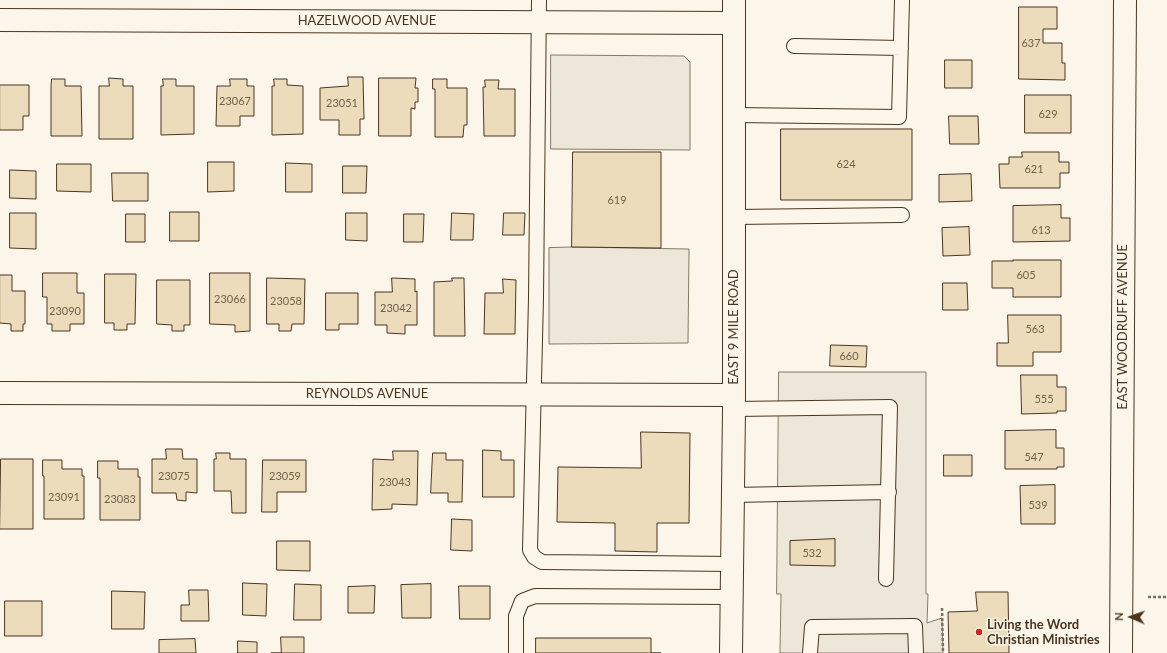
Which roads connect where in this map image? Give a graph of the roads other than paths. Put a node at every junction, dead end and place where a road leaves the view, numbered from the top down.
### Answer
1 (539, 0) edge
2 (734, 0) edge
3 (902, 0) edge
4 (1125, 0) edge
5 (0, 20) edge
6 (539, 22) junction
7 (734, 23) junction
8 (794, 46) dead end
9 (901, 48) junction
10 (734, 115) junction
11 (902, 215) dead end
12 (734, 217) junction
13 (0, 393) edge
14 (534, 394) junction
15 (734, 402) junction
16 (889, 492) junction
17 (732, 495) junction
18 (732, 564) junction
19 (886, 579) dead end
20 (732, 597) junction
21 (516, 653) edge
22 (731, 653) edge
23 (810, 653) edge
24 (916, 653) edge
25 (1121, 653) edge

1 - 6 lane
2 - 7 street, EAST 9 MILE ROAD
3 - 9 lane
4 - 25 street, EAST WOODRUFF AVENUE
5 - 6 street, HAZELWOOD AVENUE
6 - 7 street, HAZELWOOD AVENUE
6 - 14 lane
7 - 10 street, EAST 9 MILE ROAD
8 - 9 lane
9 - 10 lane
10 - 12 street, EAST 9 MILE ROAD
11 - 12 lane
12 - 15 street, EAST 9 MILE ROAD
13 - 14 street, REYNOLDS AVENUE
14 - 15 street, REYNOLDS AVENUE
14 - 18 lane
15 - 16 lane
15 - 17 street, EAST 9 MILE ROAD
16 - 17 lane
16 - 19 lane
17 - 18 street, EAST 9 MILE ROAD
18 - 20 street, EAST 9 MILE ROAD
20 - 21 lane
20 - 22 street, EAST 9 MILE ROAD
23 - 24 lane

